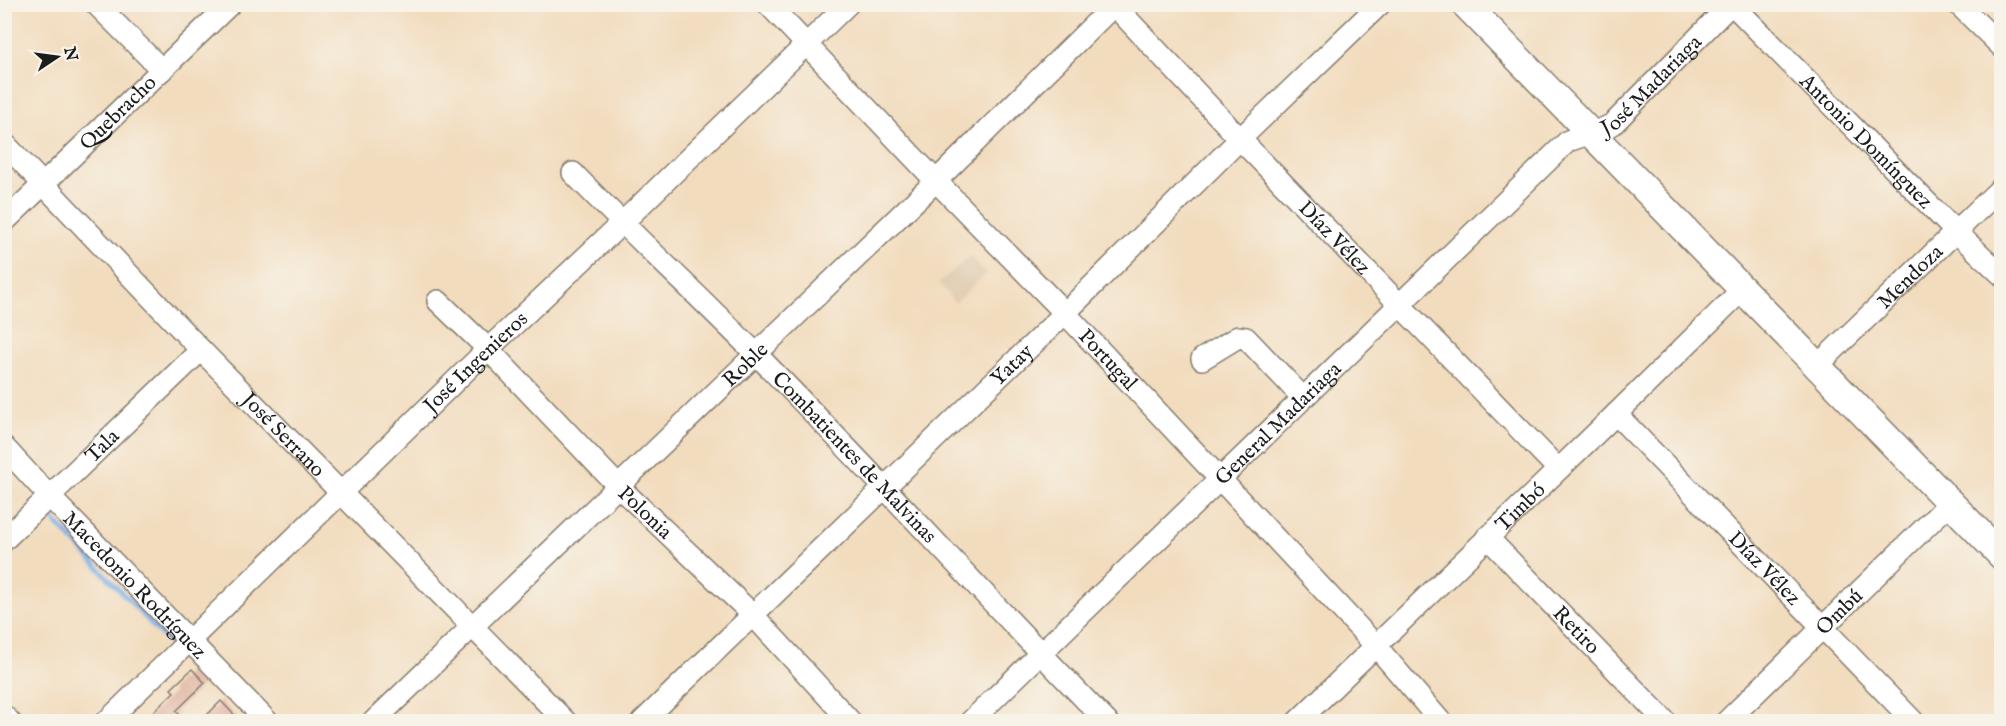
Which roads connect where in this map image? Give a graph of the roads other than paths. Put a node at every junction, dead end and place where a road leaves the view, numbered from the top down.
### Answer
1 (96, 4) edge
2 (230, 4) edge
3 (768, 4) edge
4 (848, 4) edge
5 (1380, 4) edge
6 (1466, 4) edge
7 (1732, 4) edge
8 (1958, 4) edge
9 (1114, 5) edge
10 (807, 44) junction
11 (2001, 47) edge
12 (162, 70) junction
13 (1591, 134) junction
14 (1240, 139) junction
15 (4, 143) edge
16 (573, 173) dead end
17 (936, 182) junction
18 (43, 184) junction
19 (2001, 187) edge
20 (4, 222) edge
21 (622, 223) junction
22 (1956, 232) junction
23 (2001, 275) edge
24 (1743, 289) junction
25 (438, 301) dead end
26 (1401, 304) junction
27 (1065, 314) junction
28 (488, 349) junction
29 (201, 350) junction
30 (756, 354) junction
31 (1202, 359) dead end
32 (1817, 366) junction
33 (1303, 398) junction
34 (1616, 414) junction
35 (4, 447) edge
36 (1558, 469) junction
37 (1219, 479) junction
38 (618, 486) junction
39 (885, 488) junction
40 (340, 493) junction
41 (50, 497) junction
42 (1950, 503) junction
43 (1487, 537) junction
44 (4, 540) edge
45 (2001, 556) edge
46 (752, 614) junction
47 (472, 625) junction
48 (1823, 628) junction
49 (191, 640) junction
50 (1375, 645) junction
51 (1041, 654) junction
52 (4, 716) edge
53 (10, 722) edge
54 (106, 722) edge
55 (268, 722) edge
56 (373, 722) edge
57 (566, 722) edge
58 (642, 722) edge
59 (851, 722) edge
60 (970, 722) edge
61 (1107, 722) edge
62 (1297, 722) edge
63 (1441, 722) edge
64 (1666, 722) edge
65 (1726, 722) edge
66 (1914, 722) edge

1 - 12 street
2 - 12 street, Quebracho
3 - 10 street, Portugal
4 - 10 street, José Ingenieros
5 - 14 street, Yatay
6 - 13 main road
7 - 13 street, José Madariaga
7 - 22 street, Antonio Domínguez
8 - 11 street
9 - 14 street, Díaz Vélez
9 - 17 street, Roble
10 - 17 street, Portugal
10 - 21 street, José Ingenieros
12 - 18 street, Quebracho
13 - 24 main road
13 - 26 street, General Madariaga
14 - 26 street, Díaz Vélez
14 - 27 street, Yatay
15 - 18 street, José Serrano
16 - 21 street, Combatientes de Malvinas
17 - 27 street, Portugal
17 - 30 street, Roble
18 - 20 street, Quebracho
18 - 29 street, José Serrano
19 - 22 street, Mendoza
21 - 28 street, José Ingenieros
21 - 30 street, Combatientes de Malvinas
22 - 23 street, Antonio Domínguez
22 - 32 street, Mendoza
24 - 32 main road
24 - 34 street, Timbó
25 - 28 street, Polonia
26 - 33 street, General Madariaga
26 - 36 street, Díaz Vélez
27 - 37 street, Portugal
27 - 39 street, Yatay
28 - 38 street, Polonia
28 - 40 street, José Ingenieros
29 - 40 street, José Serrano
29 - 41 street, Tala
30 - 38 street, Roble
30 - 39 street, Combatientes de Malvinas
31 - 33 street
32 - 42 main road
33 - 37 street, General Madariaga
34 - 36 street, Timbó
34 - 48 street, Díaz Vélez
35 - 41 street, Macedonio Rodríguez
36 - 43 street, Timbó
37 - 50 street, Portugal
37 - 51 street, General Madariaga
38 - 46 street, Polonia
38 - 47 street, Roble
39 - 46 street, Yatay
39 - 51 street, Combatientes de Malvinas
40 - 47 street, José Serrano
40 - 49 street, José Ingenieros
41 - 44 street, Tala
41 - 49 street, Macedonio Rodríguez
42 - 45 main road
42 - 48 street, Ombú
43 - 50 street, Timbó
43 - 64 street, Retiro
46 - 58 street, Yatay
46 - 59 street, Polonia
47 - 56 street, Roble
47 - 57 street, José Serrano
48 - 65 street, Ombú
48 - 66 street, Díaz Vélez
49 - 54 street, José Ingenieros
49 - 55 street, Macedonio Rodríguez
50 - 62 street, Timbó
50 - 63 street, Portugal
51 - 60 street, General Madariaga
51 - 61 street, Combatientes de Malvinas
52 - 53 street

